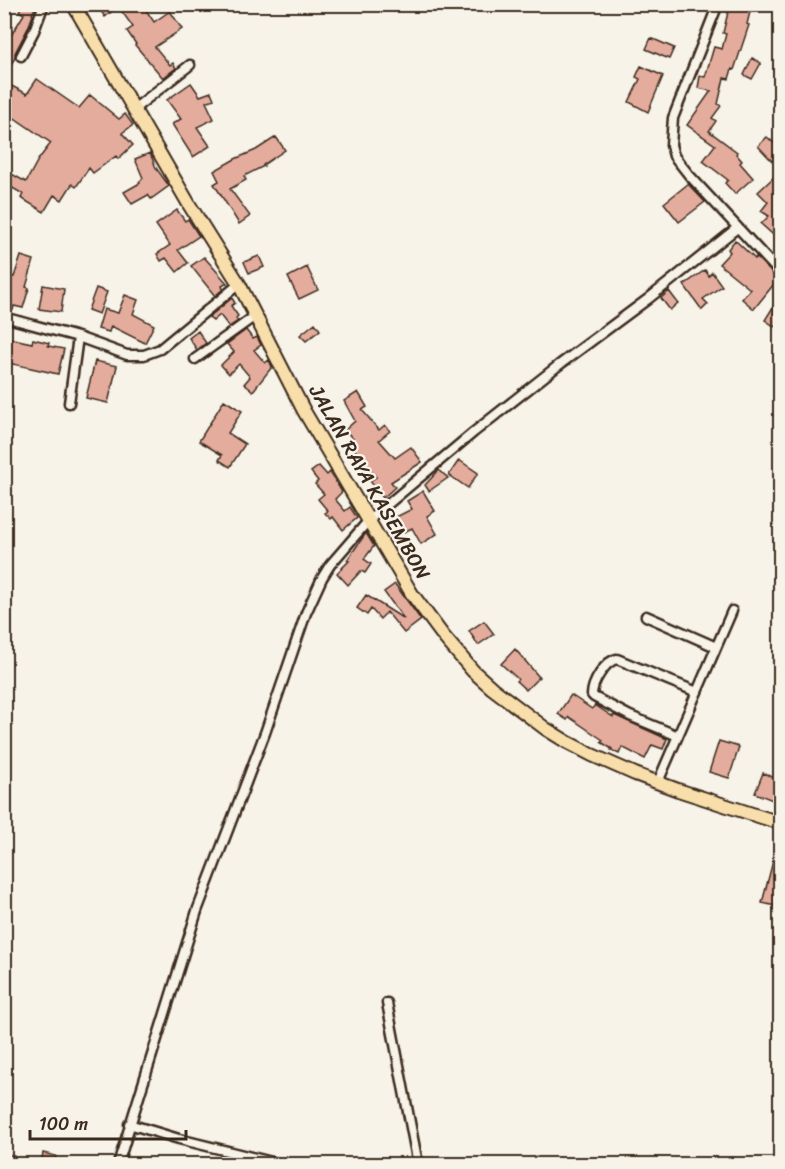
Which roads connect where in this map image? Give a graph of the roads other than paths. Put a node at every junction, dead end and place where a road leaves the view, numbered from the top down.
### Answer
1 (44, 4) edge
2 (73, 4) edge
3 (718, 4) edge
4 (21, 56) dead end
5 (190, 65) dead end
6 (134, 109) junction
7 (737, 228) junction
8 (780, 273) edge
9 (239, 284) junction
10 (255, 316) junction
11 (4, 317) edge
12 (78, 337) junction
13 (195, 359) dead end
14 (69, 403) dead end
15 (369, 520) junction
16 (732, 611) dead end
17 (646, 616) dead end
18 (716, 647) junction
19 (697, 692) junction
20 (678, 736) junction
21 (657, 782) junction
22 (780, 823) edge
23 (387, 1003) dead end
24 (129, 1124) junction
25 (118, 1164) edge
26 (280, 1164) edge
27 (418, 1164) edge

1 - 4 street
2 - 6 main road, JALAN RAYA KASEMBON
3 - 7 street
5 - 6 street
6 - 9 main road, JALAN RAYA KASEMBON
7 - 8 street
7 - 15 street
9 - 10 main road, JALAN RAYA KASEMBON
9 - 12 street
10 - 13 street
10 - 15 main road, JALAN RAYA KASEMBON
11 - 12 street
12 - 14 street
15 - 21 main road, JALAN RAYA KASEMBON
15 - 24 street
16 - 18 street
17 - 18 street
18 - 19 street
19 - 20 street
19 - 20 street
20 - 21 street
21 - 22 main road, JALAN RAYA KASEMBON
23 - 27 street
24 - 25 street
24 - 26 street

